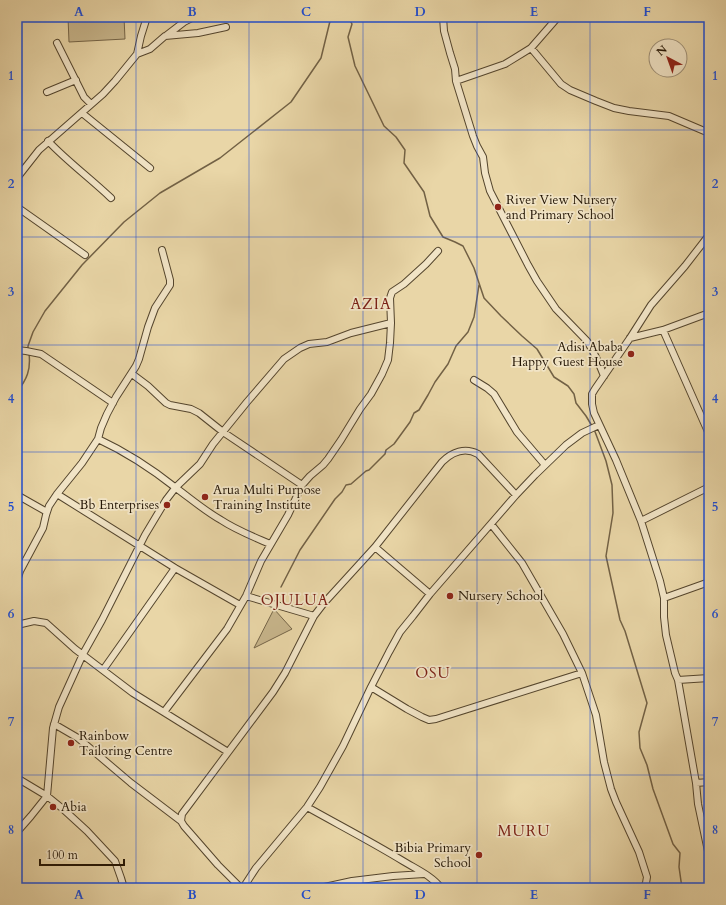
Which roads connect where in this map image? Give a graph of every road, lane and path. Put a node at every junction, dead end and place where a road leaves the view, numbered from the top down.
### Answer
1 (147, 17) edge
2 (194, 17) edge
3 (443, 17) edge
4 (558, 17) edge
5 (226, 27) dead end
6 (165, 36) junction
7 (57, 43) dead end
8 (531, 48) junction
9 (137, 54) junction
10 (76, 80) junction
11 (456, 80) junction
12 (47, 92) dead end
13 (92, 104) junction
14 (82, 113) junction
15 (709, 133) edge
16 (48, 142) junction
17 (150, 168) dead end
18 (17, 178) edge
19 (111, 198) dead end
20 (17, 207) edge
21 (709, 235) edge
22 (162, 250) dead end
23 (438, 251) dead end
24 (85, 255) dead end
25 (709, 312) edge
26 (391, 323) junction
27 (663, 330) junction
28 (630, 338) junction
29 (17, 350) edge
30 (132, 374) junction
31 (604, 376) junction
32 (474, 380) dead end
33 (113, 403) junction
34 (598, 425) junction
35 (223, 432) junction
36 (709, 434) edge
37 (98, 439) junction
38 (545, 465) junction
39 (302, 485) junction
40 (176, 487) junction
41 (709, 487) edge
42 (57, 494) junction
43 (17, 495) edge
44 (516, 495) junction
45 (47, 512) junction
46 (641, 521) junction
47 (491, 524) junction
48 (270, 544) junction
49 (139, 545) junction
50 (376, 547) junction
51 (175, 568) junction
52 (17, 581) edge
53 (709, 582) edge
54 (430, 594) junction
55 (246, 596) junction
56 (664, 598) junction
57 (240, 605) junction
58 (314, 616) junction
59 (17, 625) edge
60 (83, 654) junction
61 (103, 670) junction
62 (582, 673) junction
63 (709, 678) edge
64 (678, 680) junction
65 (371, 687) junction
66 (164, 712) junction
67 (54, 724) junction
68 (228, 752) junction
69 (17, 778) edge
70 (709, 782) edge
71 (696, 783) junction
72 (47, 796) junction
73 (307, 807) junction
74 (181, 820) junction
75 (17, 832) edge
76 (709, 856) edge
77 (424, 874) junction
78 (124, 888) edge
79 (242, 888) edge
80 (320, 888) edge
81 (441, 888) edge
82 (643, 888) edge

1 - 9 street
2 - 6 street
3 - 11 street
4 - 8 street
5 - 6 street
6 - 9 street
7 - 10 street
8 - 11 street
8 - 15 street
9 - 13 street
10 - 12 street
10 - 13 street
11 - 31 street
13 - 14 street
14 - 16 street
14 - 17 street
16 - 18 street
16 - 19 street
20 - 24 street
21 - 28 street
22 - 30 street
23 - 26 street
25 - 27 street
26 - 35 street
26 - 39 street
27 - 28 street
27 - 36 street
28 - 31 street
29 - 33 street
30 - 33 street
30 - 35 street
31 - 34 street
32 - 38 street
33 - 37 street
34 - 38 street
34 - 46 street
35 - 39 street
35 - 40 street
37 - 40 street
37 - 42 street
38 - 44 street
39 - 48 street
40 - 48 street
40 - 49 street
41 - 46 street
42 - 45 street
42 - 49 street
43 - 45 street
44 - 47 street
44 - 50 street
45 - 52 street
46 - 56 street
47 - 54 street
47 - 62 street
48 - 55 street
49 - 51 street
49 - 60 street
50 - 54 street
50 - 58 street
51 - 57 street
51 - 61 street
53 - 56 street
54 - 65 street
55 - 57 street
55 - 58 street
56 - 64 street
57 - 66 street
58 - 68 street
59 - 60 street
60 - 61 street
60 - 67 street
61 - 66 street
62 - 65 street
62 - 82 street
63 - 64 street
64 - 71 street
65 - 73 street
66 - 68 street
67 - 72 street
67 - 74 street
68 - 74 street
69 - 72 street
70 - 71 street
71 - 76 street
72 - 75 street
72 - 78 street
73 - 77 street
73 - 79 street
74 - 79 street
77 - 80 street
77 - 81 street

